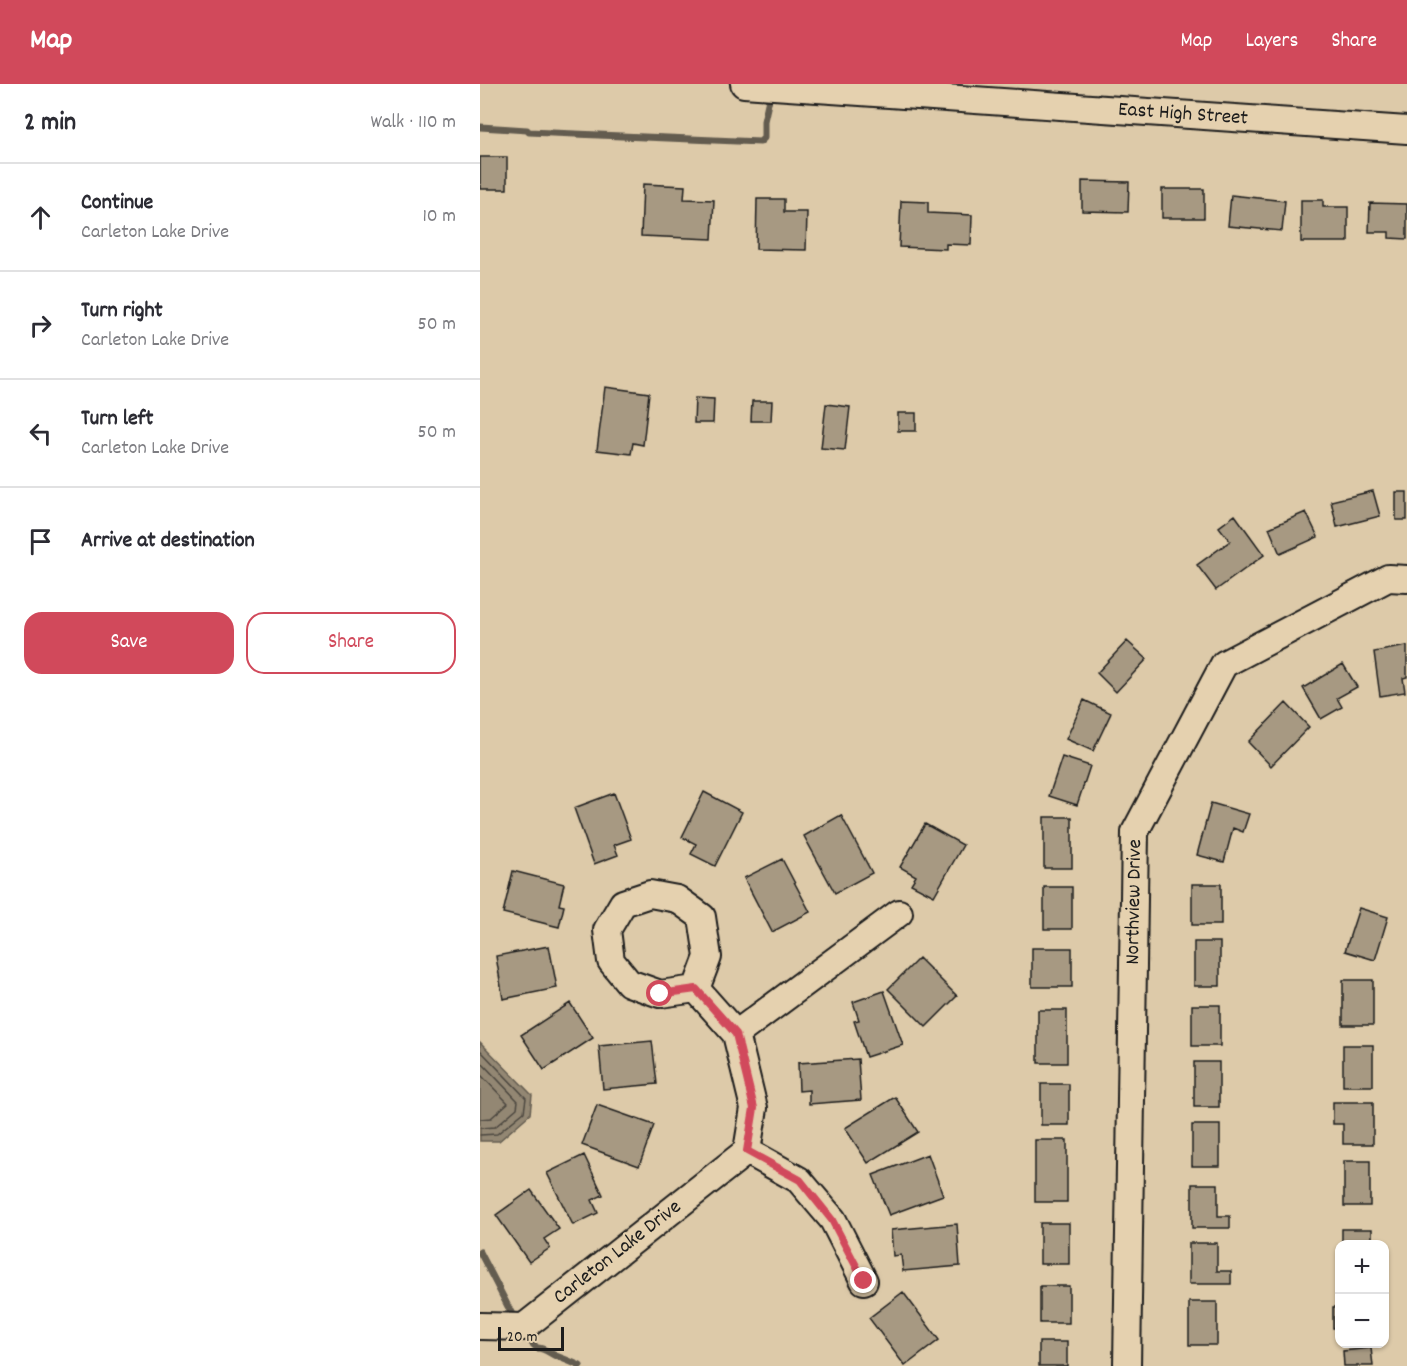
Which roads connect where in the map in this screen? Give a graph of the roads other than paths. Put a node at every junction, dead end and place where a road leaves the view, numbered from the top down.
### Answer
1 (744, 84) edge
2 (1407, 130) edge
3 (1407, 579) edge
4 (899, 913) dead end
5 (696, 989) junction
6 (736, 1034) junction
7 (747, 1151) junction
8 (864, 1281) dead end
9 (480, 1326) edge
10 (1127, 1366) edge

1 - 2 street, East High Street
3 - 10 street, Northview Drive
4 - 6 street
5 - 5 street
5 - 6 street
6 - 7 street
7 - 8 street
7 - 9 street, Carleton Lake Drive

